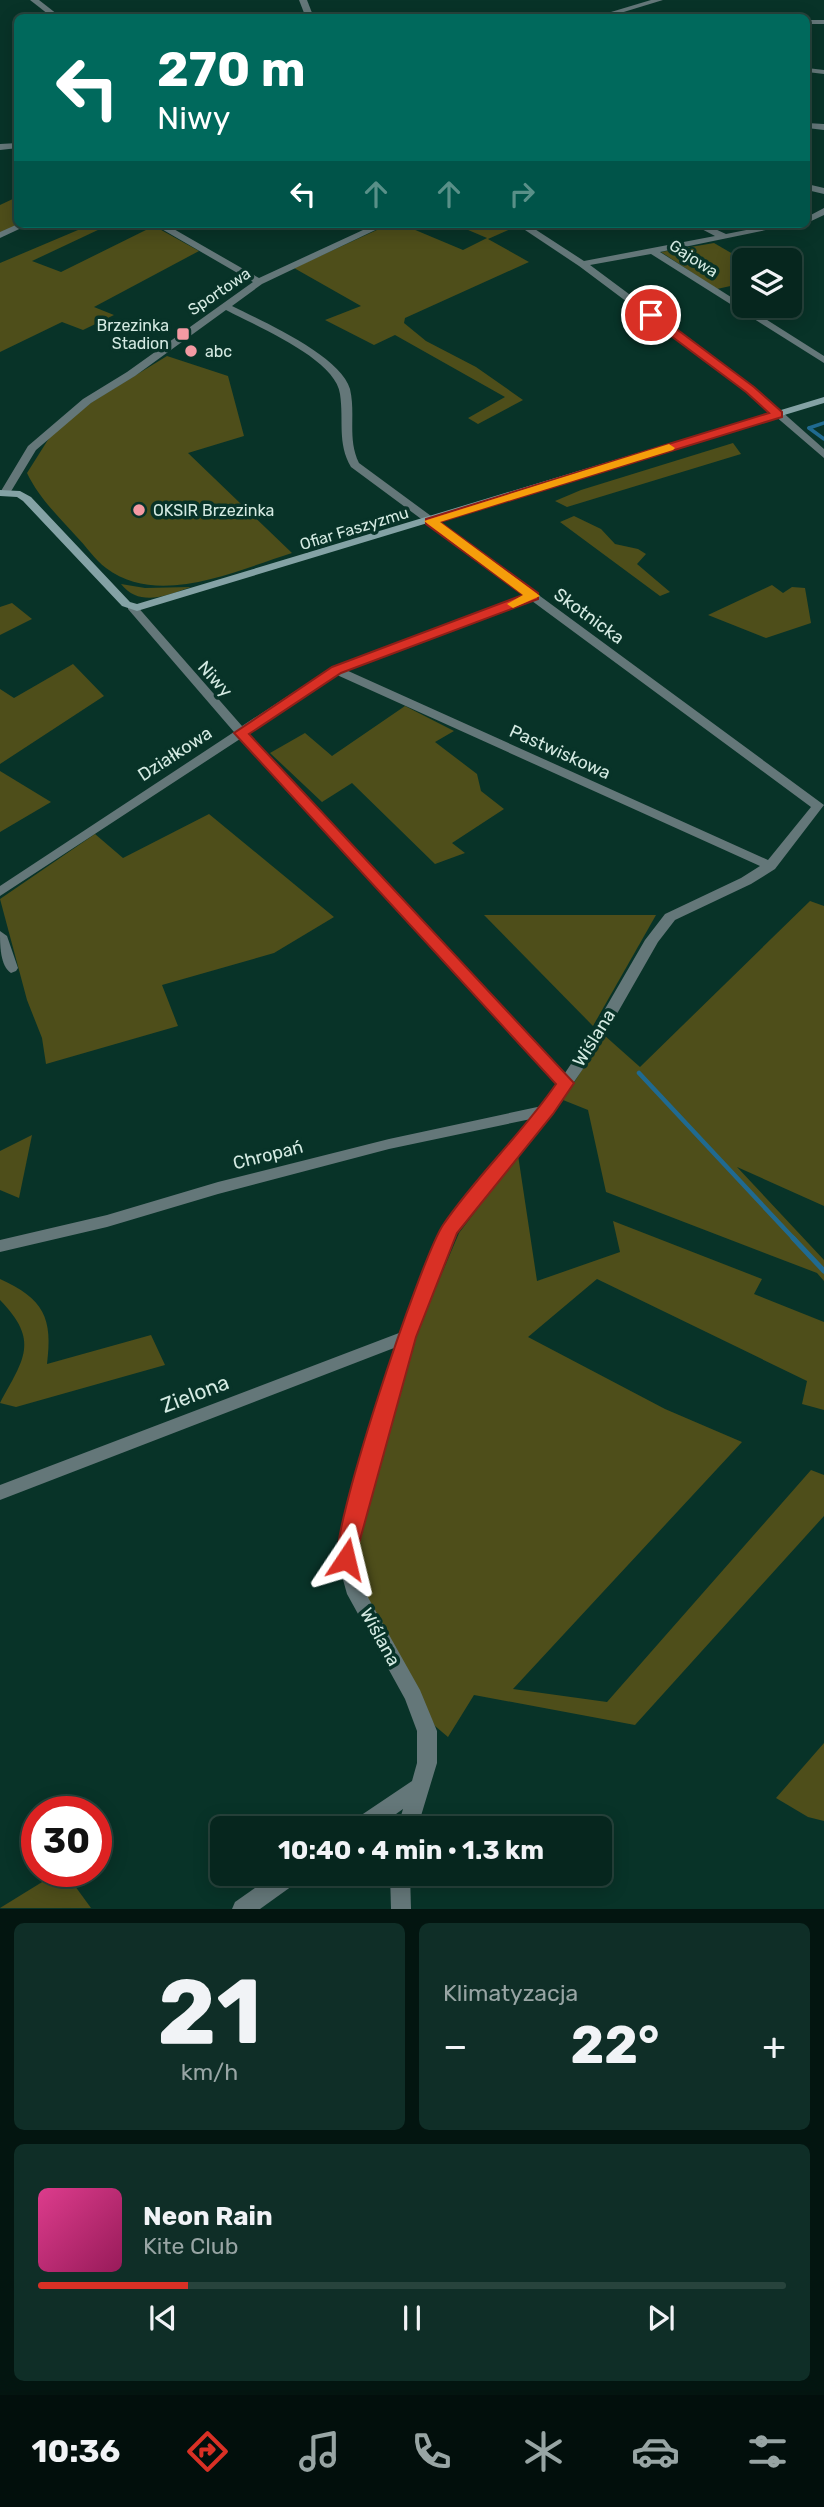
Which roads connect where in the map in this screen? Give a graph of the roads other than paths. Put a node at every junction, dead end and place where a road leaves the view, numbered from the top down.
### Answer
1 (34, 0) edge
2 (659, 0) edge
3 (53, 14) edge
4 (608, 14) edge
5 (165, 228) edge
6 (374, 228) edge
7 (527, 228) edge
8 (706, 228) edge
9 (770, 228) edge
10 (726, 237) junction
11 (653, 251) junction
12 (582, 264) junction
13 (259, 282) junction
14 (224, 304) junction
15 (824, 360) edge
16 (824, 400) edge
17 (778, 415) junction
18 (824, 455) edge
19 (3, 492) edge
20 (430, 521) junction
21 (533, 596) junction
22 (132, 607) junction
23 (336, 670) junction
24 (241, 733) junction
25 (822, 804) edge
26 (770, 866) junction
27 (0, 892) edge
28 (0, 936) edge
29 (11, 968) dead end
30 (565, 1083) junction
31 (547, 1110) junction
32 (0, 1246) edge
33 (406, 1337) junction
34 (0, 1493) edge
35 (419, 1787) junction
36 (377, 1816) edge
37 (411, 1816) edge
38 (275, 1886) edge
39 (400, 1886) edge
40 (242, 1909) edge
41 (401, 1909) edge

1 - 3 street
2 - 4 street
5 - 13 street
6 - 13 street, Sportowa
7 - 12 street
8 - 10 street
9 - 10 street
10 - 11 street
11 - 12 street
11 - 15 street, Gajowa
12 - 17 street
13 - 14 street, Sportowa
14 - 19 street, Sportowa
14 - 20 street, Skotnicka
16 - 17 street, Ofiar Faszyzmu
17 - 18 street
17 - 20 street, Ofiar Faszyzmu
19 - 22 street, Niwy
20 - 21 street, Skotnicka
20 - 22 street, Ofiar Faszyzmu
21 - 23 street, Działkowa
21 - 25 street, Skotnicka
22 - 24 street, Niwy
23 - 24 street, Działkowa
23 - 26 street, Pastwiskowa
24 - 27 street, Działkowa
24 - 30 street, Niwy
25 - 26 street, Wiślana
26 - 30 street, Wiślana
28 - 29 street
30 - 31 street, Wiślana
31 - 32 street, Chropań
31 - 33 street, Wiślana
33 - 34 street, Zielona
33 - 35 street, Wiślana
35 - 36 street
35 - 37 street, Wiślana
38 - 40 street
39 - 41 street

